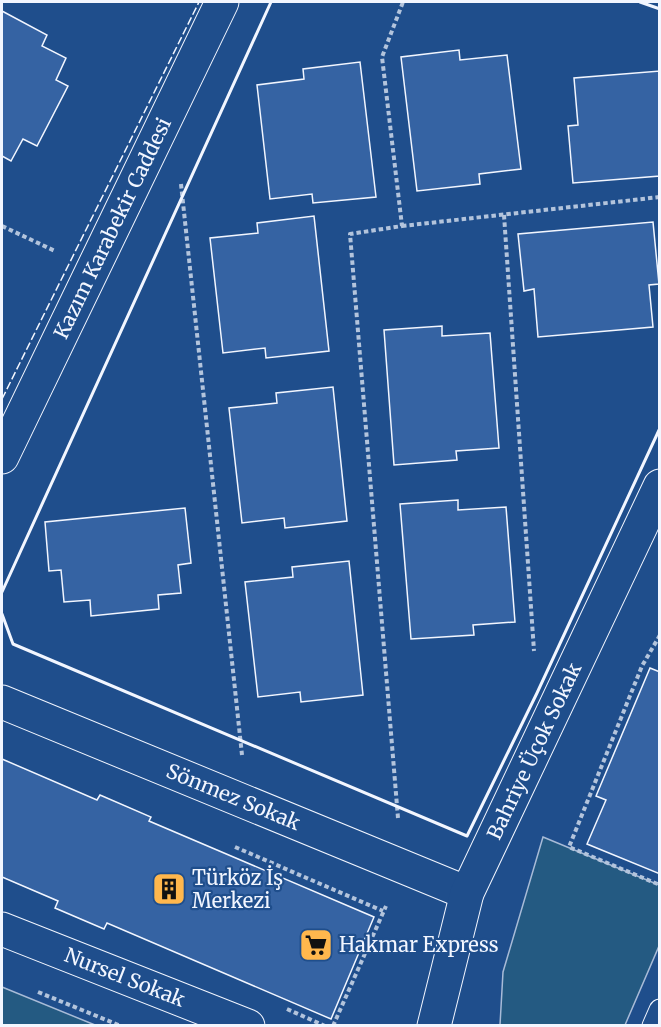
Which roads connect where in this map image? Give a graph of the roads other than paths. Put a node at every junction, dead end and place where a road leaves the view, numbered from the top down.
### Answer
1 (222, 2) edge
2 (2, 457) edge
3 (660, 486) edge
4 (2, 702) edge
5 (467, 893) junction
6 (2, 929) edge
7 (660, 1010) edge
8 (248, 1026) edge
9 (434, 1026) edge
10 (653, 1026) edge

1 - 2 street, Kazım Karabekir Caddesi
3 - 5 street, Bahriye Üçok Sokak
4 - 5 street, Sönmez Sokak
5 - 9 street, Bahriye Üçok Sokak
6 - 8 street, Nursel Sokak
7 - 10 lane

